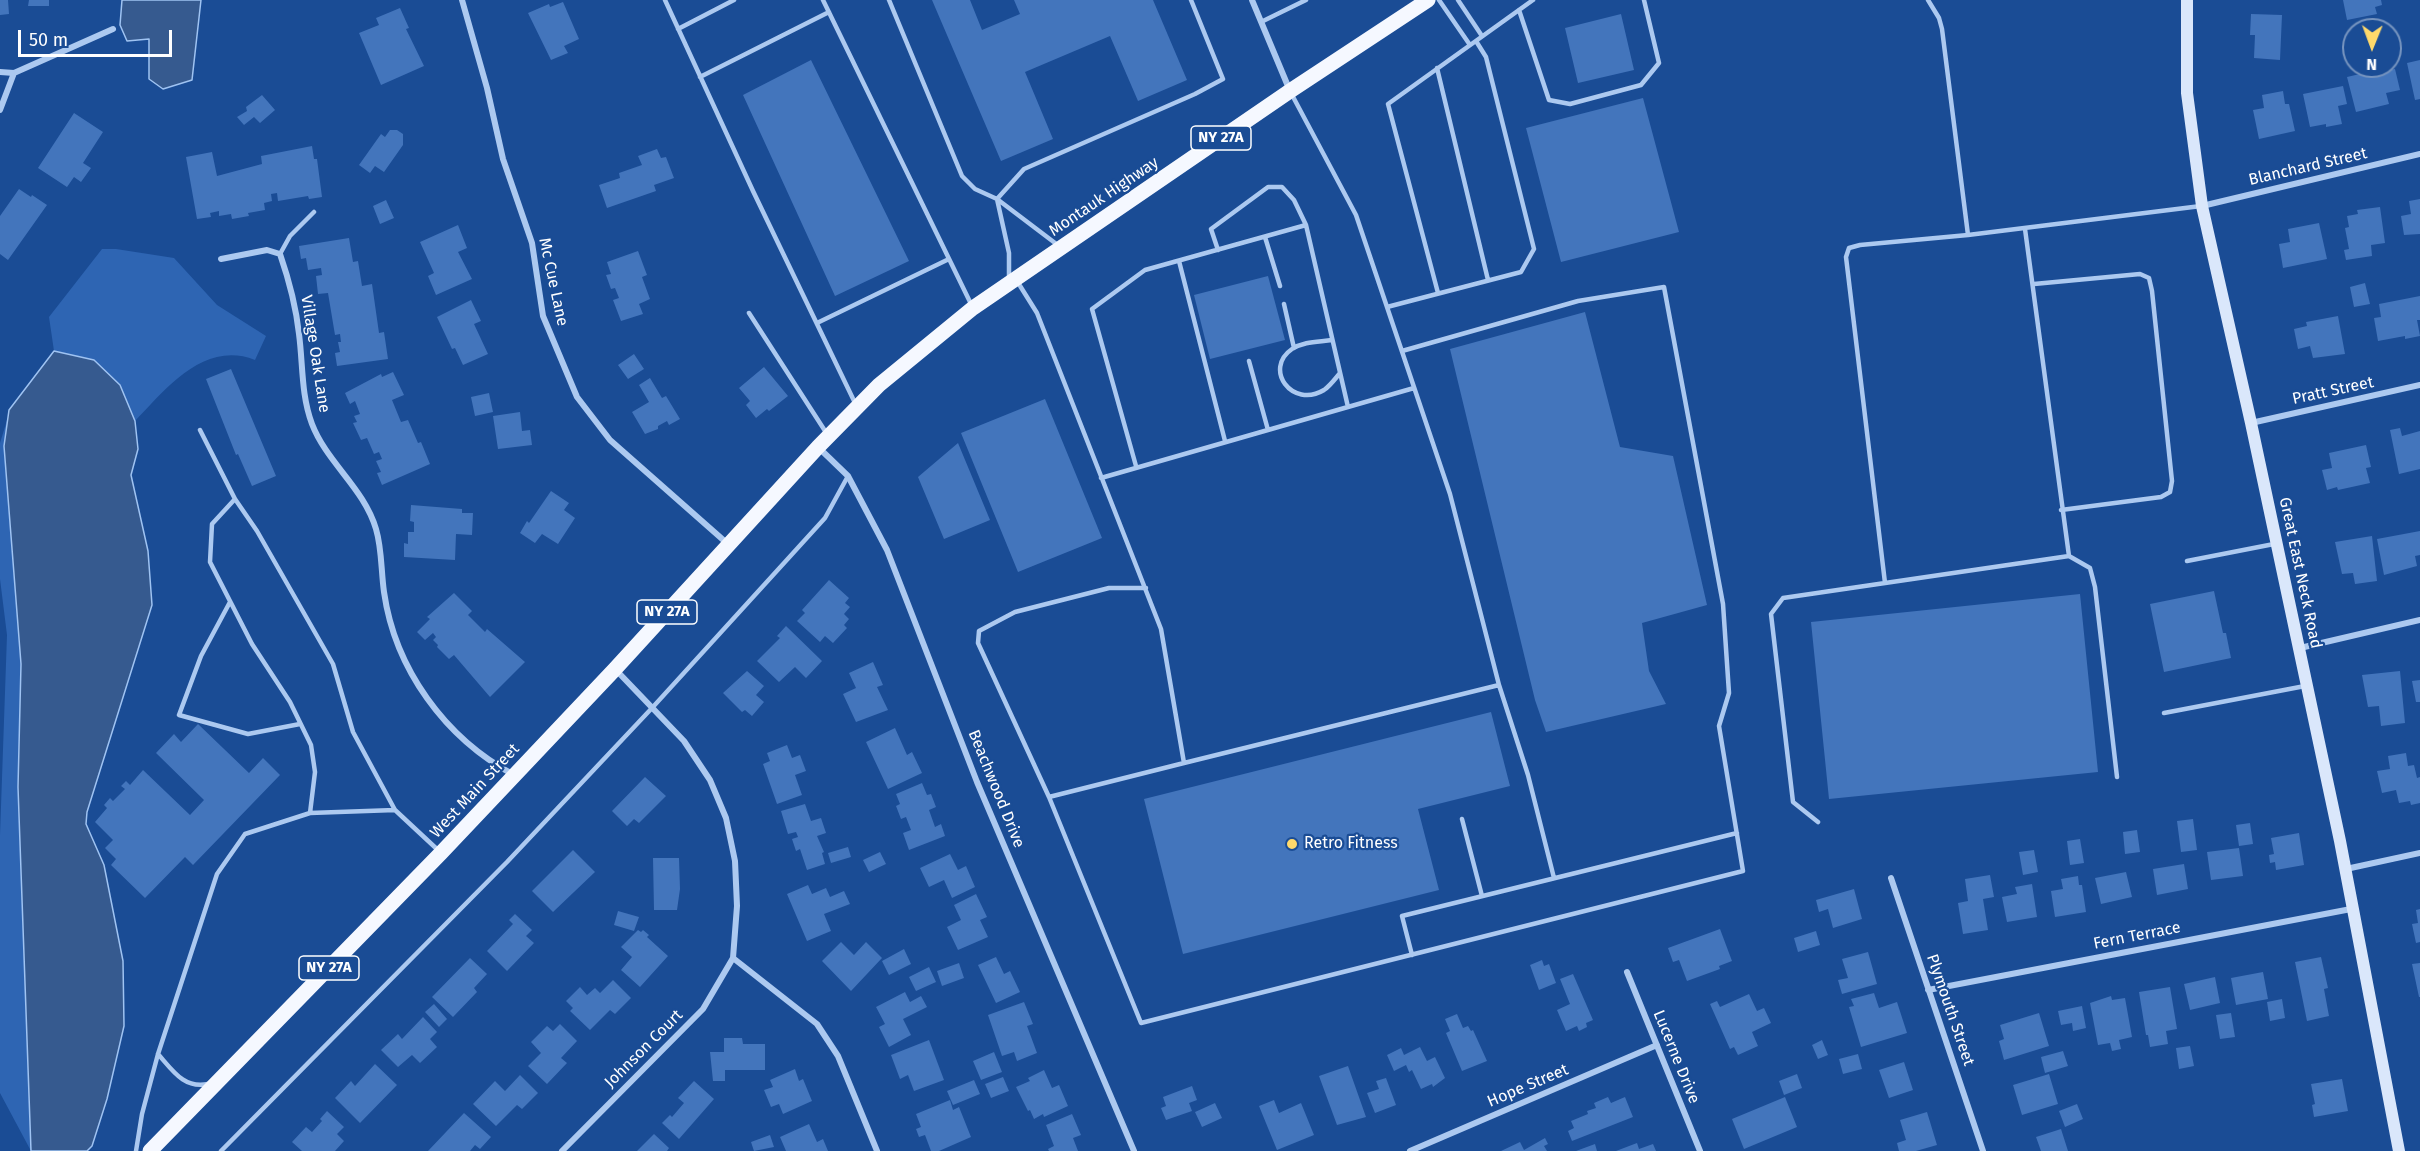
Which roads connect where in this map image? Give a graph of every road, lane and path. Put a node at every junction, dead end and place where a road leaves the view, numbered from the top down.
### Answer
1 (462, 0) edge
2 (665, 0) edge
3 (734, 0) edge
4 (823, 0) edge
5 (889, 0) edge
6 (1191, 0) edge
7 (1252, 0) edge
8 (1306, 0) edge
9 (1439, 0) edge
10 (1458, 0) edge
11 (1533, 0) edge
12 (1644, 0) edge
13 (1928, 0) edge
14 (2187, 0) edge
15 (1423, 2) edge
16 (1519, 10) junction
17 (829, 12) junction
18 (1261, 22) junction
19 (113, 29) dead end
20 (678, 29) junction
21 (1482, 36) junction
22 (1476, 41) junction
23 (1470, 45) junction
24 (1437, 68) junction
25 (0, 72) edge
26 (14, 73) junction
27 (700, 77) junction
28 (1290, 91) junction
29 (0, 110) edge
30 (2420, 154) edge
31 (997, 199) junction
32 (2202, 206) junction
33 (314, 212) dead end
34 (1306, 225) junction
35 (2025, 229) junction
36 (1968, 235) junction
37 (1265, 237) junction
38 (1061, 248) junction
39 (1218, 250) junction
40 (280, 254) junction
41 (221, 259) dead end
42 (949, 259) junction
43 (1179, 261) junction
44 (1488, 280) junction
45 (1012, 281) junction
46 (2034, 284) junction
47 (1280, 286) dead end
48 (1438, 293) junction
49 (1284, 304) dead end
50 (1387, 307) junction
51 (973, 308) junction
52 (749, 313) dead end
53 (817, 323) junction
54 (1332, 340) junction
55 (1294, 348) junction
56 (1402, 351) junction
57 (1249, 361) dead end
58 (1340, 373) junction
59 (2420, 385) edge
60 (1414, 388) junction
61 (857, 407) junction
62 (1348, 407) junction
63 (2251, 423) junction
64 (200, 430) dead end
65 (1268, 430) junction
66 (823, 441) junction
67 (1226, 441) junction
68 (1136, 466) junction
69 (848, 476) junction
70 (1101, 478) junction
71 (235, 499) junction
72 (2061, 510) junction
73 (2277, 543) junction
74 (729, 545) junction
75 (2069, 556) junction
76 (2187, 561) dead end
77 (1885, 583) junction
78 (1146, 588) junction
79 (230, 602) junction
80 (2420, 620) edge
81 (2300, 648) junction
82 (615, 669) junction
83 (1499, 685) junction
84 (2307, 685) junction
85 (652, 708) junction
86 (2164, 713) dead end
87 (300, 724) junction
88 (1184, 763) junction
89 (514, 775) junction
90 (2117, 777) dead end
91 (1049, 797) junction
92 (395, 810) junction
93 (310, 813) junction
94 (1462, 819) dead end
95 (1818, 822) dead end
96 (1737, 833) junction
97 (441, 853) junction
98 (2420, 853) edge
99 (2346, 869) junction
100 (1554, 878) junction
101 (1891, 878) dead end
102 (1482, 896) junction
103 (2351, 909) junction
104 (1412, 955) junction
105 (733, 958) junction
106 (1627, 972) dead end
107 (1928, 990) junction
108 (1657, 1045) junction
109 (158, 1054) junction
110 (217, 1082) junction
111 (136, 1151) edge
112 (150, 1151) edge
113 (221, 1151) edge
114 (562, 1151) edge
115 (877, 1151) edge
116 (1134, 1151) edge
117 (1410, 1151) edge
118 (1700, 1151) edge
119 (1983, 1151) edge
120 (2399, 1151) edge

1 - 74 street, Mc Cue Lane
2 - 20 lane
3 - 20 lane
4 - 17 lane
5 - 31 lane
6 - 31 lane
7 - 18 street
8 - 18 lane
9 - 23 lane
10 - 21 lane
11 - 16 lane
12 - 16 lane
13 - 36 lane
14 - 32 main road, Great East Neck Road
15 - 28 main road, Montauk Highway / NY 27A
16 - 21 lane
17 - 27 lane
17 - 42 lane
18 - 28 street
19 - 26 street
20 - 27 lane
21 - 22 lane
22 - 23 lane
22 - 44 lane
23 - 24 lane
24 - 44 lane
24 - 48 lane
25 - 26 street
26 - 29 street
27 - 53 lane
28 - 38 main road, Montauk Highway / NY 27A
28 - 50 lane
30 - 32 street, Blanchard Street
31 - 38 lane
31 - 45 lane
32 - 35 lane
32 - 63 main road, Great East Neck Road
33 - 40 lane
34 - 37 lane
34 - 39 lane
34 - 54 lane
35 - 36 lane
35 - 46 lane
36 - 77 lane
37 - 39 lane
37 - 47 lane
38 - 45 main road, Montauk Highway / NY 27A
39 - 43 lane
40 - 41 street
40 - 89 street, Village Oak Lane
42 - 51 lane
42 - 53 lane
43 - 67 lane
43 - 68 lane
44 - 48 lane
45 - 51 main road, Montauk Highway / NY 27A
45 - 70 lane
46 - 72 lane
46 - 72 lane
48 - 50 lane
49 - 55 lane
50 - 56 lane
51 - 61 main road, Montauk Highway / NY 27A
52 - 66 lane
53 - 61 lane
54 - 55 lane
54 - 58 lane
55 - 58 lane
56 - 60 lane
56 - 96 lane
57 - 65 lane
58 - 62 lane
59 - 63 street, Pratt Street
60 - 62 lane
60 - 83 lane
61 - 66 main road, Montauk Highway / NY 27A
62 - 65 lane
63 - 73 main road, Great East Neck Road
64 - 71 lane
65 - 67 lane
66 - 69 street, Beachwood Drive
66 - 74 main road, West Main Street / NY 27A
67 - 68 lane
68 - 70 lane
69 - 85 lane
69 - 116 street, Beachwood Drive
70 - 78 lane
71 - 79 lane
71 - 92 lane
72 - 75 lane
73 - 76 lane
73 - 81 main road, Great East Neck Road
74 - 82 main road, West Main Street / NY 27A
75 - 77 lane
75 - 90 lane
77 - 95 lane
78 - 88 lane
78 - 91 lane
79 - 87 lane
79 - 87 lane
80 - 81 street
81 - 84 main road, Great East Neck Road
82 - 85 street
82 - 89 main road, West Main Street / NY 27A
83 - 88 lane
83 - 100 lane
84 - 86 lane
84 - 99 main road, Great East Neck Road
85 - 105 street
85 - 113 lane
87 - 93 lane
88 - 91 lane
89 - 97 main road, West Main Street / NY 27A
91 - 104 lane
92 - 93 lane
92 - 97 lane
93 - 109 lane
94 - 102 lane
96 - 100 lane
96 - 104 lane
97 - 110 main road, West Main Street / NY 27A
98 - 99 street
99 - 103 main road, Great East Neck Road
100 - 102 lane
101 - 107 street, Plymouth Street
102 - 104 lane
103 - 107 street, Fern Terrace
103 - 120 main road, Great East Neck Road
105 - 114 street, Johnson Court
105 - 115 street
106 - 108 street, Lucerne Drive
107 - 119 street, Plymouth Street
108 - 117 street, Hope Street
108 - 118 street, Lucerne Drive
109 - 110 lane
109 - 111 lane
110 - 112 main road, West Main Street / NY 27A

